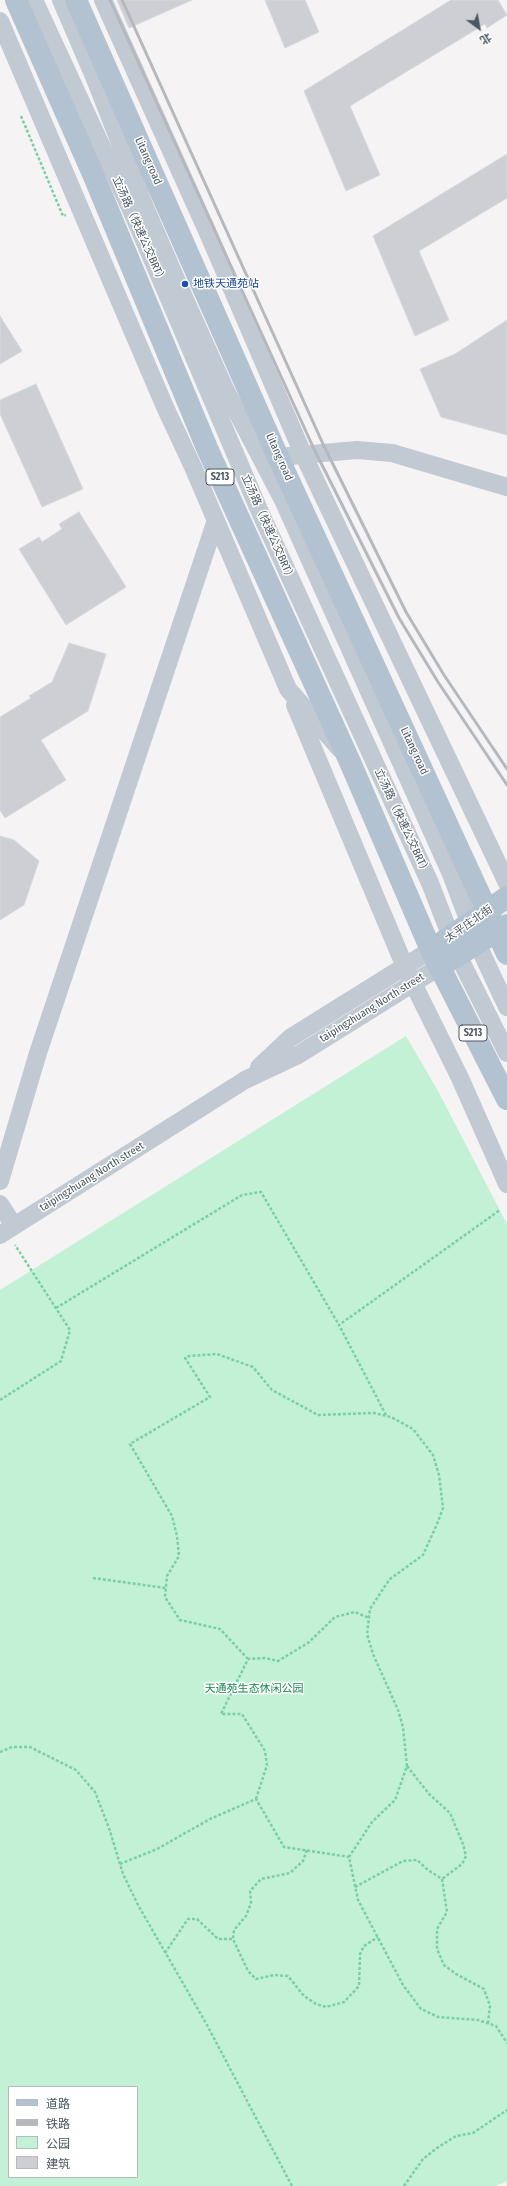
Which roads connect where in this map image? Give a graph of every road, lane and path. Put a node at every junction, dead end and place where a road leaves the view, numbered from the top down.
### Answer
1 (16, 0) edge
2 (34, 0) edge
3 (61, 0) edge
4 (76, 0) edge
5 (103, 0) edge
6 (0, 21) edge
7 (303, 454) junction
8 (278, 457) junction
9 (507, 487) edge
10 (215, 524) junction
11 (288, 689) junction
12 (350, 762) junction
13 (507, 883) edge
14 (507, 898) edge
15 (485, 921) edge
16 (502, 928) edge
17 (455, 946) junction
18 (507, 954) edge
19 (435, 959) junction
20 (405, 967) junction
21 (412, 983) junction
22 (507, 1007) edge
23 (507, 1053) edge
24 (245, 1080) junction
25 (507, 1099) edge
26 (0, 1181) edge
27 (507, 1184) edge
28 (0, 1204) edge
29 (500, 1210) dead end
30 (7, 1231) edge
31 (56, 1308) junction
32 (339, 1325) junction
33 (0, 1400) edge
34 (386, 1416) junction
35 (93, 1578) dead end
36 (166, 1588) junction
37 (369, 1618) junction
38 (248, 1659) junction
39 (0, 1752) edge
40 (407, 1766) junction
41 (256, 1799) junction
42 (307, 1850) junction
43 (349, 1857) junction
44 (120, 1864) junction
45 (442, 1879) junction
46 (355, 1887) junction
47 (378, 1937) junction
48 (233, 1939) junction
49 (165, 1952) junction
50 (488, 2023) junction
51 (507, 2043) edge
52 (507, 2110) edge
53 (292, 2186) edge
54 (404, 2186) edge

1 - 12 main road, S213
2 - 17 street, 立汤路（快速公交BRT）
3 - 15 street, 立汤路（快速公交BRT）
4 - 8 main road, Litang road
5 - 7 street
6 - 10 street, S213
7 - 8 street
7 - 9 street
7 - 13 street
8 - 15 main road, Litang road
10 - 11 street, S213
10 - 26 street
11 - 12 street, S213
11 - 20 street
12 - 19 main road, S213
14 - 15 main road, 太平庄北街
15 - 16 main road, Litang road
15 - 17 main road, taipingzhuang North street
15 - 22 street, 立汤路（快速公交BRT）
16 - 18 main road
17 - 19 main road, taipingzhuang North street
17 - 23 street, 立汤路（快速公交BRT）
19 - 20 street, taipingzhuang North street
19 - 21 street, taipingzhuang North street
19 - 25 main road, S213
20 - 21 street
20 - 24 street, taipingzhuang North street
21 - 24 street, taipingzhuang North street
21 - 27 street
24 - 30 street, taipingzhuang North street
28 - 30 street
29 - 32 path
30 - 31 path
31 - 32 path
31 - 33 path
32 - 34 path
34 - 36 path
34 - 37 path
35 - 36 path
36 - 38 path
37 - 38 path
37 - 40 path
38 - 41 path
39 - 44 path
40 - 43 path
40 - 45 path
41 - 42 path
41 - 44 path
42 - 43 path
42 - 48 path
43 - 46 path
44 - 49 path
45 - 46 path
45 - 50 path
46 - 47 path
47 - 48 path
47 - 50 path
48 - 49 path
49 - 53 path
50 - 51 path
52 - 54 path

